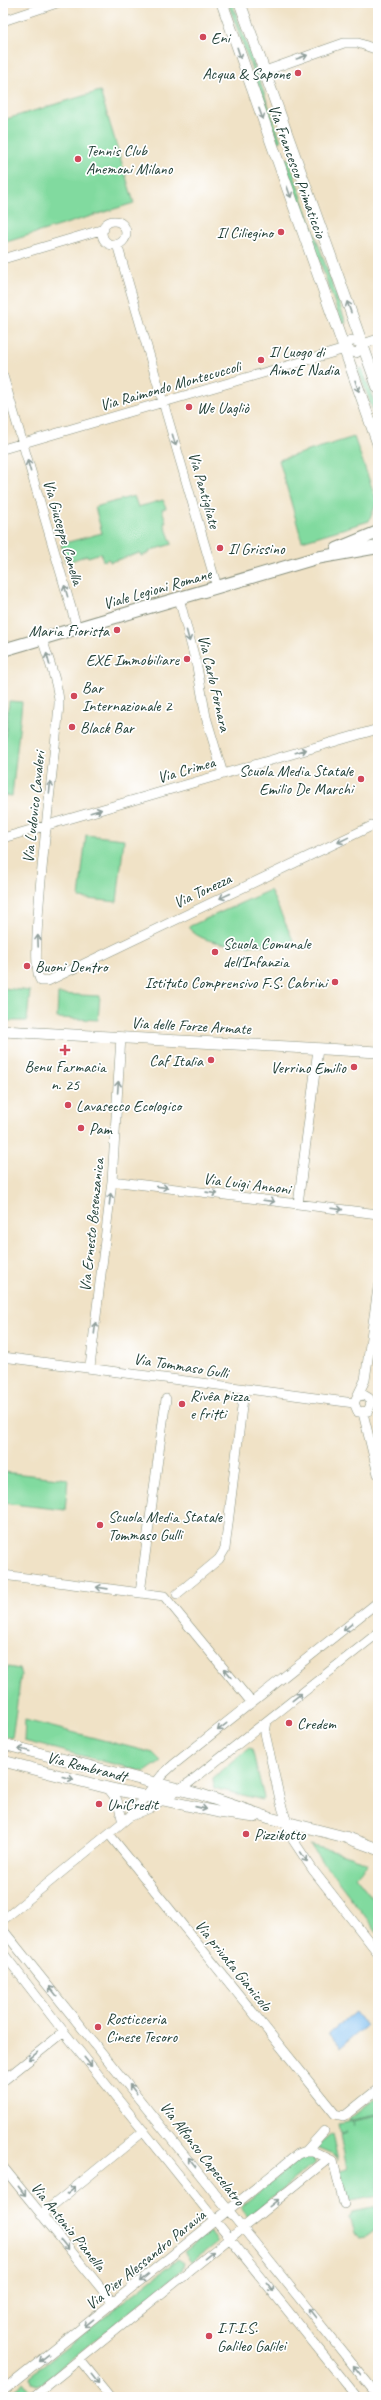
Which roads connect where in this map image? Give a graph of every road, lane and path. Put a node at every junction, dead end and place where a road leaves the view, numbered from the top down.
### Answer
1 (57, 3) edge
2 (222, 3) edge
3 (240, 3) edge
4 (3, 21) edge
5 (378, 50) edge
6 (266, 71) junction
7 (104, 229) junction
8 (117, 244) junction
9 (3, 259) edge
10 (378, 339) edge
11 (362, 344) junction
12 (344, 349) junction
13 (3, 376) edge
14 (378, 388) edge
15 (163, 402) junction
16 (23, 444) junction
17 (378, 444) edge
18 (3, 449) edge
19 (377, 531) edge
20 (378, 547) edge
21 (320, 557) junction
22 (217, 587) junction
23 (179, 598) junction
24 (77, 628) junction
25 (42, 638) junction
26 (3, 650) edge
27 (378, 728) edge
28 (223, 774) junction
29 (378, 823) edge
30 (45, 826) junction
31 (3, 838) edge
32 (39, 980) joint
33 (3, 1031) edge
34 (121, 1037) junction
35 (318, 1049) junction
36 (378, 1052) edge
37 (112, 1181) junction
38 (298, 1204) junction
39 (378, 1214) edge
40 (378, 1288) edge
41 (3, 1357) edge
42 (90, 1367) junction
43 (244, 1390) junction
44 (166, 1399) dead end
45 (356, 1400) junction
46 (375, 1404) edge
47 (363, 1413) junction
48 (378, 1474) edge
49 (3, 1575) edge
50 (140, 1593) junction
51 (177, 1594) dead end
52 (378, 1602) edge
53 (378, 1633) edge
54 (252, 1703) junction
55 (267, 1721) junction
56 (3, 1744) edge
57 (3, 1762) edge
58 (108, 1788) junction
59 (179, 1789) junction
60 (160, 1792) junction
61 (146, 1795) junction
62 (270, 1818) junction
63 (126, 1819) junction
64 (287, 1823) junction
65 (109, 1834) junction
66 (378, 1849) edge
67 (3, 1920) edge
68 (3, 1930) edge
69 (3, 1953) edge
70 (378, 1953) edge
71 (64, 2032) junction
72 (3, 2081) edge
73 (378, 2089) edge
74 (144, 2131) junction
75 (324, 2131) dead end
76 (306, 2151) junction
77 (328, 2159) junction
78 (3, 2167) edge
79 (344, 2204) dead end
80 (230, 2210) junction
81 (41, 2215) junction
82 (216, 2220) junction
83 (243, 2228) junction
84 (230, 2237) junction
85 (113, 2303) junction
86 (80, 2360) junction
87 (3, 2391) edge
88 (378, 2396) edge
89 (33, 2397) edge
90 (110, 2397) edge
91 (358, 2397) edge

1 - 4 street
2 -> 12 street, Via Francesco Primaticcio
3 - 6 street, Via Francesco Primaticcio
6 -> 5 street
11 -> 6 street, Via Francesco Primaticcio
7 - 8 street
7 - 8 street
7 - 9 street
8 - 15 street, Via Pantigliate
10 - 11 street
11 - 12 street
11 - 14 street, Via Francesco Primaticcio
12 - 15 street, Via Raimondo Montecuccoli
12 -> 17 street, Via Francesco Primaticcio
13 - 16 street, Via Giuseppe Canella
15 - 16 street, Via Raimondo Montecuccoli
15 -> 22 street, Via Pantigliate
16 - 18 street, Via Raimondo Montecuccoli
24 -> 16 street, Via Giuseppe Canella
19 - 21 main road, Viale Legioni Romane
20 - 21 main road, Viale Legioni Romane
21 - 22 main road, Viale Legioni Romane
22 - 23 main road, Viale Legioni Romane
23 - 24 main road, Viale Legioni Romane
23 -> 28 street, Via Carlo Fornara
24 - 25 main road, Viale Legioni Romane
25 - 26 main road, Viale Legioni Romane
30 -> 25 street, Via Ludovico Cavaleri
28 -> 27 street, Via Crimea
30 -> 28 street, Via Crimea
29 -> 32 street, Via Tonezza
30 - 31 street, Via Crimea
32 -> 30 street, Via Ludovico Cavaleri
33 - 34 street, Via delle Forze Armate
34 - 35 street, Via delle Forze Armate
37 -> 34 street, Via Ernesto Besenzanica
35 - 36 street, Via delle Forze Armate
35 - 38 street
37 -> 38 street, Via Luigi Annoni
42 -> 37 street, Via Ernesto Besenzanica
38 -> 39 street, Via Luigi Annoni
40 - 45 street
41 - 42 street, Via Tommaso Gulli
42 - 43 street, Via Tommaso Gulli
43 - 45 street, Via Tommaso Gulli
43 - 51 street
44 - 50 street
45 - 46 street
45 - 47 street
46 - 47 street
47 - 48 street
50 -> 49 street
54 -> 50 street
52 -> 54 street
55 -> 53 street
54 -> 60 street
55 - 59 street
55 - 64 street
60 -> 56 street, Via Rembrandt
57 -> 58 street, Via Rembrandt
58 - 61 street, Via Rembrandt
58 - 63 street
59 - 60 street
59 - 60 street
59 - 62 street
60 - 61 street, Via Rembrandt
60 - 61 street
60 -> 62 street
60 - 63 street
61 - 63 street
62 - 64 street
63 - 65 street
64 - 66 street
64 -> 70 street
65 - 67 street
65 - 73 street, Via privata Gianicolo
80 -> 68 street, Via Alfonso Capecelatro
69 - 71 street, Via Alfonso Capecelatro
71 -> 72 street
71 -> 74 street, Via Alfonso Capecelatro
81 -> 74 street
74 - 82 street, Via Alfonso Capecelatro
75 - 76 street, Via Pier Alessandro Paravia
76 - 77 street
76 - 80 street, Via Pier Alessandro Paravia
77 - 79 street
83 -> 77 street
78 -> 81 street, Via Antonio Pianella
80 - 82 street, Via Pier Alessandro Paravia
80 - 83 street, Via Alfonso Capecelatro
81 -> 85 street, Via Antonio Pianella
82 - 84 street, Via Alfonso Capecelatro
82 -> 85 street, Via Pier Alessandro Paravia
83 - 84 street
88 -> 83 street, Via Alfonso Capecelatro
86 -> 84 street
84 -> 91 street, Via Alfonso Capecelatro
85 -> 87 street, Via Pier Alessandro Paravia
86 - 89 street
86 -> 90 street

